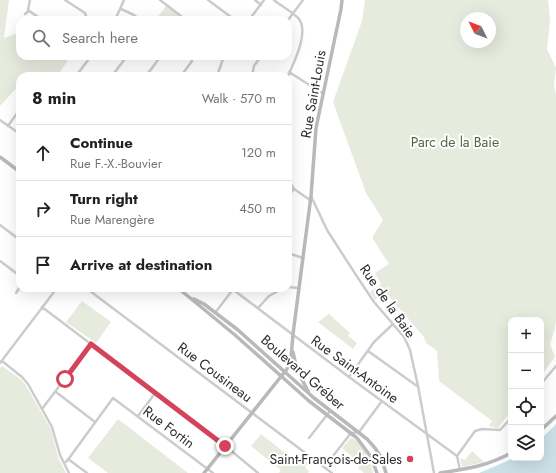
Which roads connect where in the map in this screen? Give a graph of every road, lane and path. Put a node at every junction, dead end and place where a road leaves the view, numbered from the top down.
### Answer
1 (30, 0) edge
2 (65, 0) edge
3 (124, 0) edge
4 (160, 0) edge
5 (208, 0) edge
6 (255, 0) edge
7 (264, 0) edge
8 (274, 0) edge
9 (303, 0) edge
10 (342, 0) edge
11 (261, 5) junction
12 (120, 9) junction
13 (28, 11) junction
14 (25, 14) dead end
15 (292, 14) junction
16 (36, 16) edge
17 (86, 16) edge
18 (117, 16) edge
19 (135, 16) edge
20 (181, 16) edge
21 (230, 16) edge
22 (252, 16) edge
23 (88, 60) edge
24 (124, 60) edge
25 (158, 60) edge
26 (191, 60) edge
27 (223, 60) edge
28 (258, 60) edge
29 (79, 72) edge
30 (115, 72) edge
31 (149, 72) edge
32 (184, 72) edge
33 (218, 72) edge
34 (253, 72) edge
35 (289, 72) edge
36 (292, 74) edge
37 (322, 93) junction
38 (16, 115) edge
39 (0, 120) edge
40 (8, 126) junction
41 (16, 131) edge
42 (0, 157) edge
43 (16, 169) edge
44 (292, 186) edge
45 (294, 189) junction
46 (292, 191) edge
47 (311, 198) junction
48 (0, 225) edge
49 (16, 237) edge
50 (292, 254) edge
51 (303, 258) junction
52 (0, 262) edge
53 (16, 273) edge
54 (292, 287) edge
55 (298, 288) junction
56 (54, 292) edge
57 (91, 292) edge
58 (184, 292) edge
59 (230, 292) edge
60 (238, 292) edge
61 (275, 292) edge
62 (192, 298) junction
63 (42, 307) junction
64 (258, 308) junction
65 (216, 313) junction
66 (213, 317) junction
67 (393, 324) junction
68 (292, 334) junction
69 (292, 342) junction
70 (91, 344) junction
71 (368, 351) junction
72 (1, 362) edge
73 (556, 366) edge
74 (284, 372) junction
75 (281, 376) junction
76 (349, 377) junction
77 (544, 380) edge
78 (418, 386) junction
79 (56, 392) junction
80 (156, 392) junction
81 (314, 398) junction
82 (382, 401) junction
83 (42, 409) junction
84 (330, 411) junction
85 (252, 412) junction
86 (327, 415) junction
87 (138, 416) junction
88 (556, 416) edge
89 (508, 421) edge
90 (96, 422) junction
91 (544, 427) edge
92 (359, 432) junction
93 (351, 433) junction
94 (427, 433) junction
95 (309, 438) dead end
96 (434, 438) junction
97 (428, 443) junction
98 (225, 446) junction
99 (508, 455) edge
100 (333, 456) dead end
101 (457, 456) junction
102 (68, 459) junction
103 (64, 463) junction
104 (207, 469) junction
105 (460, 470) junction
106 (69, 473) edge
107 (87, 473) edge
108 (204, 473) edge
109 (213, 473) edge
110 (258, 473) edge
111 (332, 473) edge
112 (377, 473) edge
113 (386, 473) edge
114 (434, 473) edge
115 (440, 473) edge

1 - 13 street
2 - 17 street
3 - 12 street
4 - 20 street
5 - 21 street
6 - 11 street
7 - 11 street
8 - 15 street
9 - 15 street
10 - 37 main road, Rue Saint-Louis
11 - 22 street
12 - 18 street
12 - 19 street
13 - 14 street
13 - 16 street
15 - 35 street
23 - 29 street
24 - 30 street
25 - 31 street
26 - 32 street
27 - 33 street
28 - 34 street
36 - 37 street
37 - 47 main road, Rue Saint-Louis
38 - 40 street
39 - 40 street
40 - 41 street
42 - 43 main road
44 - 45 street
45 - 46 street
45 - 47 street
47 - 51 main road, Rue Saint-Louis
47 - 67 street, Rue de la Baie
48 - 49 street
50 - 51 street
51 - 55 main road, Rue Saint-Louis
52 - 53 street
54 - 55 street
55 - 68 main road, Rue Saint-Louis
56 - 63 street
57 - 85 street, Rue Cousineau
58 - 62 main road, Boulevard Gréber
59 - 65 street
60 - 64 street, Rue Saint-Antoine
61 - 64 street
62 - 65 main road, Boulevard Gréber
62 - 66 main road, Boulevard Gréber
63 - 70 street
63 - 72 street
64 - 68 street, Rue Saint-Antoine
65 - 66 street
65 - 74 main road, Boulevard Gréber
66 - 75 main road, Boulevard Gréber
67 - 71 street
67 - 78 street, Rue de la Baie
68 - 69 main road, Rue Saint-Louis
68 - 76 street, Rue Saint-Antoine
69 - 74 main road, Rue Saint-Louis
69 - 81 main road
70 - 79 street
70 - 80 street
71 - 76 street
71 - 78 street
72 - 83 street
73 - 77 street
74 - 75 main road, Rue Saint-Louis
74 - 81 main road, Boulevard Gréber
75 - 85 main road, Rue Saint-Louis
75 - 86 main road, Boulevard Gréber
76 - 82 street, Rue Saint-Antoine
78 - 94 street, Rue de la Baie
79 - 83 street
79 - 90 street
80 - 87 street
80 - 98 street
81 - 84 main road, Boulevard Gréber
82 - 92 street
82 - 94 street, Rue Saint-Antoine
83 - 103 street
84 - 86 street
84 - 92 main road, Boulevard Gréber
85 - 98 main road, Rue Saint-Louis
85 - 111 street, Rue Cousineau
86 - 93 main road, Boulevard Gréber
86 - 95 street
87 - 90 street, Rue Fortin
87 - 104 street, Rue Fortin
88 - 91 main road
89 - 101 street
90 - 102 street
92 - 93 street
92 - 113 main road, Boulevard Gréber
93 - 100 street
93 - 112 main road, Boulevard Gréber
94 - 96 street, Rue Saint-Antoine
94 - 97 street, Rue de la Baie
96 - 97 street
96 - 101 street, Rue Saint-Antoine
97 - 114 street, Rue de la Baie
98 - 104 main road, Rue Saint-Louis
98 - 110 street
99 - 105 main road
101 - 105 street
102 - 103 street
102 - 107 street
103 - 106 street
104 - 108 main road, Rue Saint-Louis
104 - 109 street, Rue Fortin
105 - 115 main road

